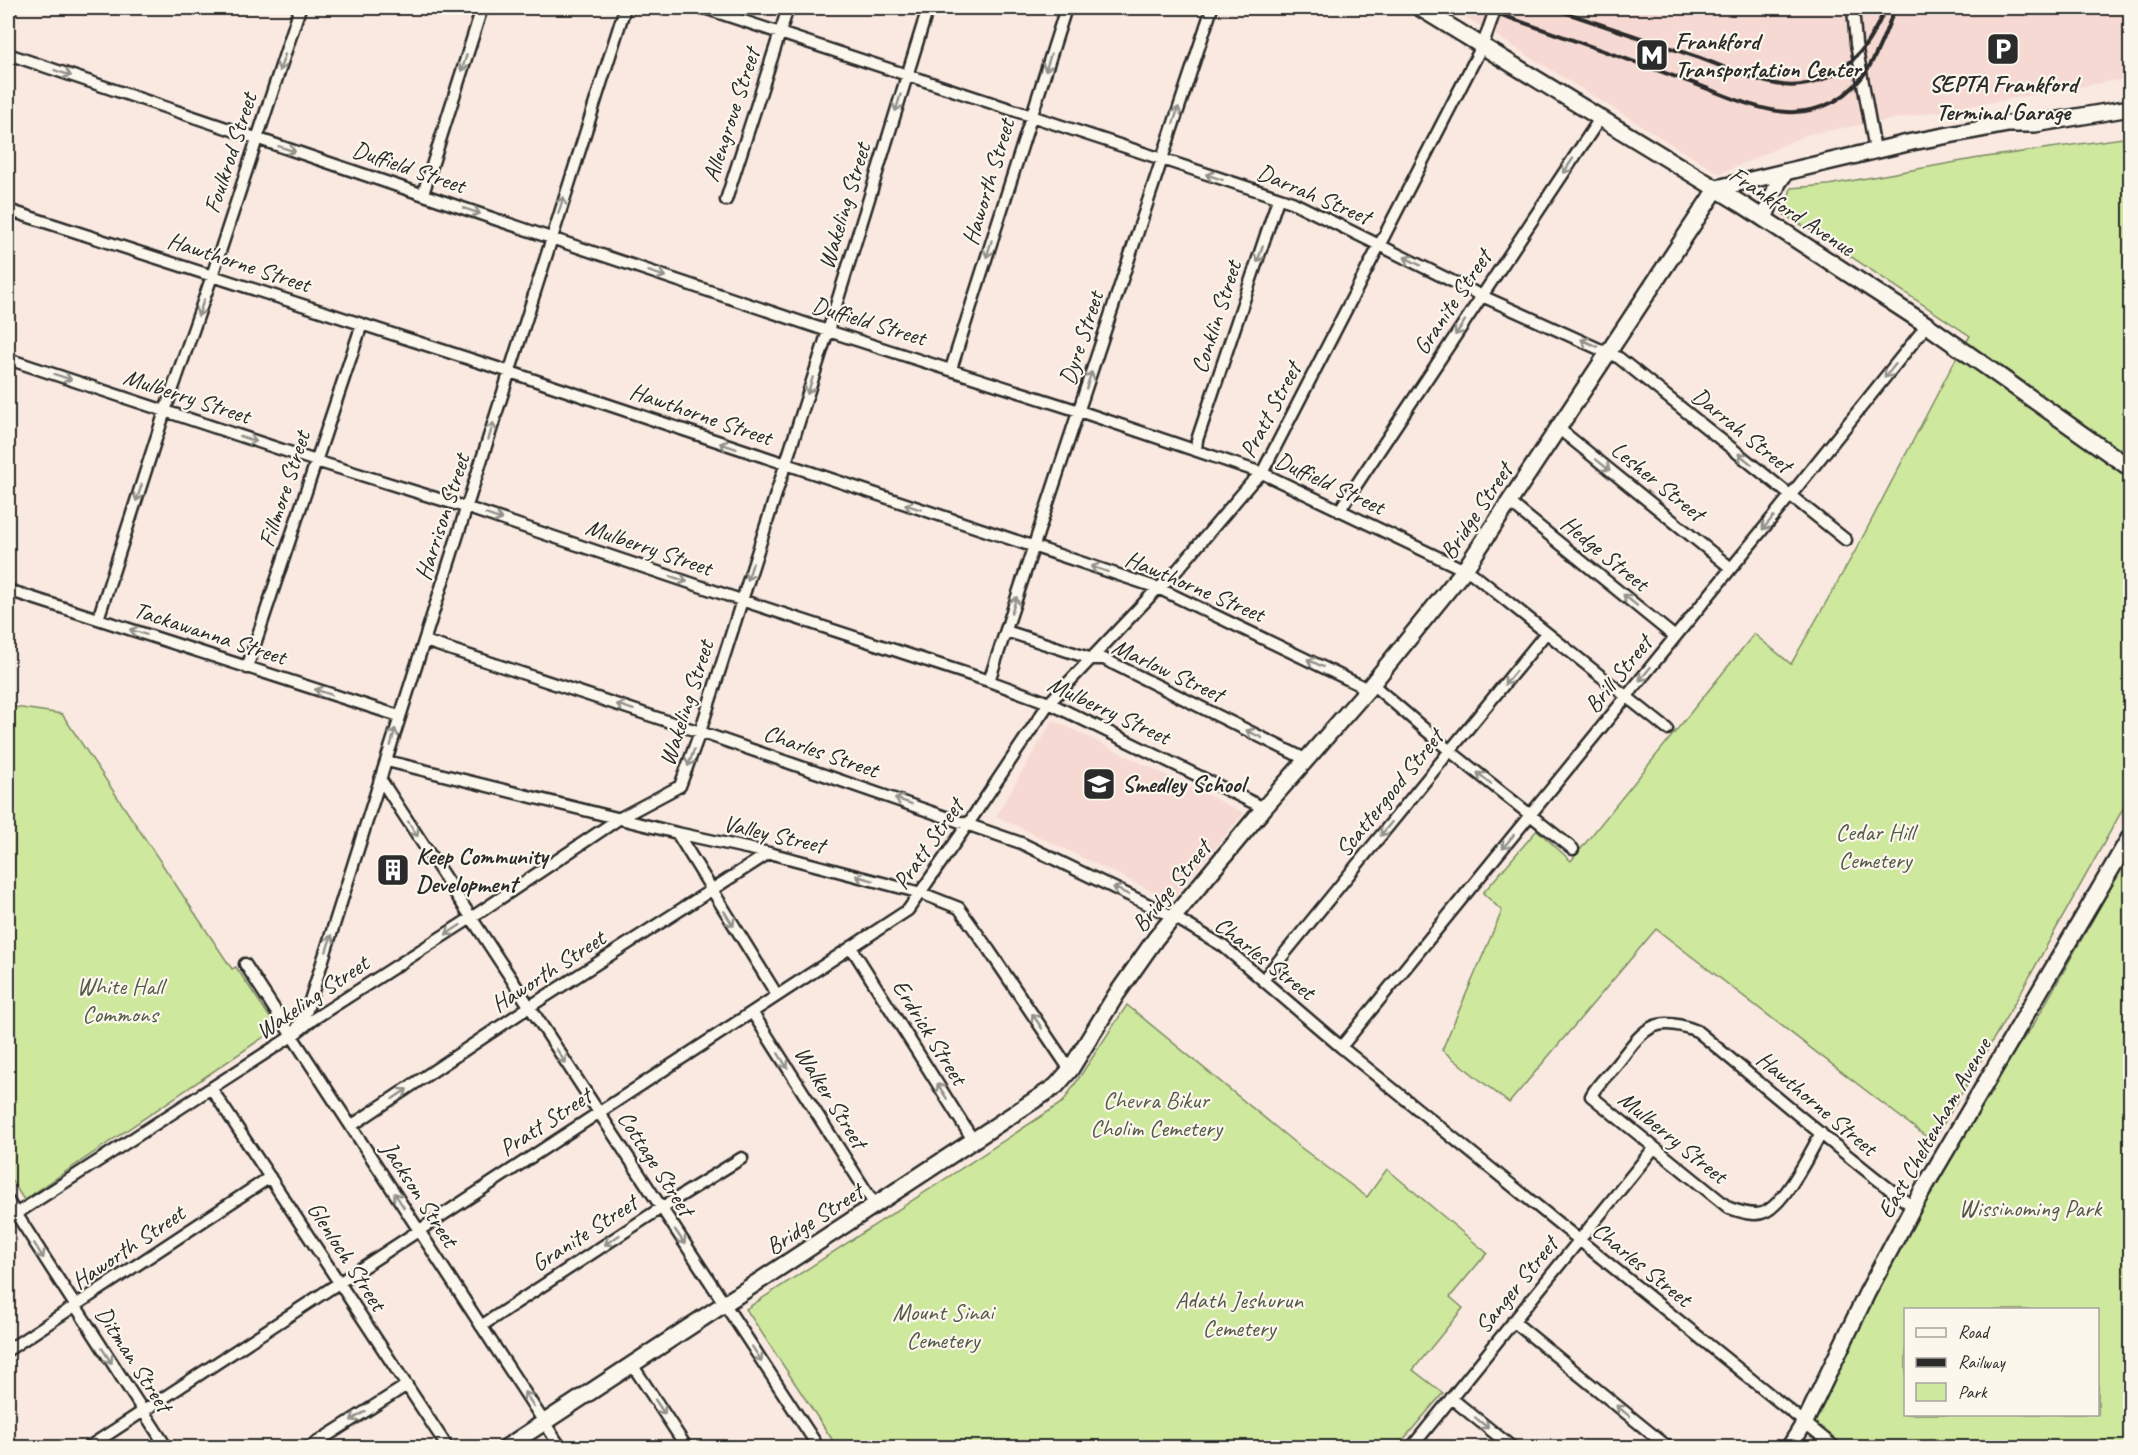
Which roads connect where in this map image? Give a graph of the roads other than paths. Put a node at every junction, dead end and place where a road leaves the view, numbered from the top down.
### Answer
1 (300, 8) edge
2 (482, 8) edge
3 (625, 8) edge
4 (704, 8) edge
5 (788, 8) edge
6 (928, 8) edge
7 (1066, 8) edge
8 (1212, 8) edge
9 (1420, 8) edge
10 (1853, 8) edge
11 (1493, 16) dead end
12 (780, 34) junction
13 (1482, 44) junction
14 (8, 54) edge
15 (906, 75) junction
16 (2130, 108) edge
17 (1030, 116) junction
18 (1601, 117) junction
19 (256, 139) junction
20 (1875, 150) junction
21 (1162, 159) junction
22 (1785, 173) junction
23 (1717, 188) junction
24 (423, 194) junction
25 (1278, 199) junction
26 (726, 200) dead end
27 (8, 210) edge
28 (1764, 219) junction
29 (551, 238) junction
30 (1380, 245) junction
31 (212, 276) junction
32 (1482, 296) junction
33 (362, 324) junction
34 (1927, 325) junction
35 (828, 331) junction
36 (1609, 352) junction
37 (8, 359) edge
38 (951, 369) junction
39 (510, 372) junction
40 (165, 411) junction
41 (1078, 411) junction
42 (1558, 428) junction
43 (1196, 450) junction
44 (316, 461) junction
45 (784, 464) junction
46 (2130, 468) edge
47 (1262, 473) junction
48 (1790, 496) junction
49 (1509, 502) junction
50 (468, 508) junction
51 (1339, 511) junction
52 (1846, 540) dead end
53 (1033, 547) junction
54 (1731, 568) junction
55 (1465, 569) junction
56 (1158, 588) junction
57 (8, 590) edge
58 (741, 600) junction
59 (98, 619) junction
60 (1006, 631) junction
61 (1546, 633) junction
62 (1675, 637) junction
63 (425, 641) junction
64 (1092, 659) junction
65 (247, 668) junction
66 (989, 681) junction
67 (1370, 686) junction
68 (1626, 698) junction
69 (1049, 703) junction
70 (399, 716) junction
71 (1667, 729) dead end
72 (700, 732) junction
73 (1450, 751) junction
74 (1306, 760) junction
75 (387, 761) junction
76 (381, 780) junction
77 (1264, 808) junction
78 (1530, 815) junction
79 (620, 818) junction
80 (968, 824) junction
81 (677, 833) junction
82 (2130, 837) edge
83 (1573, 849) dead end
84 (769, 853) junction
85 (711, 891) junction
86 (921, 892) junction
87 (1174, 916) junction
88 (471, 918) junction
89 (851, 947) junction
90 (246, 964) dead end
91 (1263, 980) junction
92 (777, 995) junction
93 (529, 1007) junction
94 (752, 1012) junction
95 (292, 1036) junction
96 (1341, 1047) junction
97 (1070, 1070) junction
98 (1609, 1074) joint
99 (211, 1088) junction
100 (598, 1113) junction
101 (351, 1126) junction
102 (1821, 1134) junction
103 (973, 1140) junction
104 (1654, 1148) junction
105 (742, 1158) dead end
106 (270, 1178) junction
107 (8, 1202) edge
108 (875, 1205) junction
109 (1913, 1207) junction
110 (661, 1208) junction
111 (11, 1216) edge
112 (418, 1230) junction
113 (1579, 1240) junction
114 (339, 1282) junction
115 (725, 1305) junction
116 (75, 1307) junction
117 (1513, 1322) junction
118 (481, 1326) junction
119 (8, 1350) edge
120 (633, 1366) junction
121 (407, 1385) junction
122 (1451, 1398) junction
123 (143, 1411) junction
124 (544, 1422) junction
125 (1804, 1422) junction
126 (87, 1448) edge
127 (167, 1448) edge
128 (308, 1448) edge
129 (448, 1448) edge
130 (505, 1448) edge
131 (561, 1448) edge
132 (687, 1448) edge
133 (819, 1448) edge
134 (1411, 1448) edge
135 (1513, 1448) edge
136 (1669, 1448) edge
137 (1789, 1448) edge
138 (1836, 1448) edge

1 -> 19 street, Foulkrod Street
2 -> 24 street
29 -> 3 street, Harrison Street
4 - 12 street, Darrah Street
5 - 12 street, Allengrove Street
6 - 15 street, Wakeling Street
7 -> 17 street, Haworth Street
21 -> 8 street, Dyre Street
9 - 13 main road, Frankford Avenue
10 - 20 street
11 - 13 street, Pratt Street
12 - 15 street, Darrah Street
12 - 26 street, Allengrove Street
13 - 18 main road, Frankford Avenue
13 - 30 street, Pratt Street
14 -> 19 street, Duffield Street
15 - 17 street, Darrah Street
15 -> 35 street, Wakeling Street
16 - 20 main road
17 - 21 street, Darrah Street
17 -> 38 street, Haworth Street
18 - 23 main road, Frankford Avenue
18 -> 32 street, Granite Street
19 -> 24 street, Duffield Street
19 - 31 street, Foulkrod Street
20 - 22 main road
25 -> 21 street, Darrah Street
41 -> 21 street, Dyre Street
22 - 23 main road
22 - 28 main road
23 - 28 main road, Frankford Avenue
23 - 36 main road, Bridge Street
24 -> 29 street, Duffield Street
25 - 30 street, Darrah Street
25 -> 43 street, Conklin Street
27 - 31 street, Hawthorne Street
28 - 34 main road, Frankford Avenue
29 -> 35 street, Duffield Street
29 - 39 street, Harrison Street
32 -> 30 street, Darrah Street
30 - 47 street, Pratt Street
31 - 33 street, Hawthorne Street
31 -> 40 street, Foulkrod Street
36 -> 32 street, Darrah Street
32 -> 51 street, Granite Street
33 - 39 street, Hawthorne Street
33 - 44 street, Fillmore Street
34 - 46 main road, Frankford Avenue
34 -> 48 street, Brill Street
35 - 38 street, Duffield Street
35 -> 45 street, Wakeling Street
36 - 42 main road, Bridge Street
48 -> 36 street, Darrah Street
37 -> 40 street, Mulberry Street
38 - 41 street, Duffield Street
45 -> 39 street, Hawthorne Street
50 -> 39 street, Harrison Street
40 -> 44 street, Mulberry Street
40 -> 59 street, Foulkrod Street
41 - 43 street, Duffield Street
41 - 53 street, Dyre Street
42 - 49 main road, Bridge Street
42 -> 54 street, Lesher Street
43 - 47 street, Duffield Street
44 - 50 street, Mulberry Street
44 - 65 street, Fillmore Street
53 -> 45 street, Hawthorne Street
45 -> 58 street, Wakeling Street
47 - 51 street, Duffield Street
47 - 56 street, Pratt Street
48 - 52 street, Darrah Street
48 -> 54 street, Brill Street
49 - 55 main road, Bridge Street
62 -> 49 street, Hedge Street
50 -> 58 street, Mulberry Street
50 - 63 street, Harrison Street
51 - 55 street, Duffield Street
56 -> 53 street, Hawthorne Street
60 -> 53 street, Dyre Street
54 - 62 street, Brill Street
55 - 61 street, Duffield Street
55 - 67 main road, Bridge Street
56 - 64 street, Pratt Street
67 -> 56 street, Hawthorne Street
57 - 59 street, Tackawanna Street
58 - 66 street, Mulberry Street
58 - 72 street, Wakeling Street
65 -> 59 street, Tackawanna Street
60 - 64 street, Marlow Street
60 - 66 street, Dyre Street
61 - 68 street, Duffield Street
61 -> 73 street, Scattergood Street
62 -> 68 street, Brill Street
63 - 70 street, Harrison Street
72 -> 63 street, Charles Street
64 - 69 street, Pratt Street
74 -> 64 street, Marlow Street
70 -> 65 street, Tackawanna Street
66 - 69 street, Mulberry Street
67 - 73 street, Hawthorne Street
67 - 74 main road, Bridge Street
68 - 71 street, Duffield Street
68 - 78 street, Brill Street
69 - 77 street, Mulberry Street
69 - 80 street, Pratt Street
75 -> 70 street, Harrison Street
72 -> 79 street, Wakeling Street
80 -> 72 street, Charles Street
78 -> 73 street, Hawthorne Street
73 -> 91 street, Scattergood Street
74 - 77 main road, Bridge Street
75 - 76 street, Harrison Street
75 - 79 street, Valley Street
76 -> 88 street, Cottage Street
95 -> 76 street, Harrison Street
77 - 87 main road, Bridge Street
78 - 83 street, Hawthorne Street
78 -> 96 street, Brill Street
79 - 81 street, Valley Street
79 - 88 street, Wakeling Street
80 - 86 street, Pratt Street
87 -> 80 street, Charles Street
81 - 84 street, Valley Street
81 - 85 street
82 - 109 main road, East Cheltenham Avenue
84 - 85 street, Haworth Street
86 -> 84 street, Valley Street
85 -> 92 street
85 - 93 street, Haworth Street
86 - 89 street, Pratt Street
97 -> 86 street, Valley Street
87 - 91 street, Charles Street
87 - 97 main road, Bridge Street
88 - 93 street, Cottage Street
88 -> 95 street, Wakeling Street
89 - 92 street, Pratt Street
103 -> 89 street, Erdrick Street
90 - 95 street, Jackson Street
91 - 96 street, Charles Street
92 - 94 street, Pratt Street
93 -> 100 street, Cottage Street
101 -> 93 street, Haworth Street
94 - 100 street, Pratt Street
94 -> 108 street, Walker Street
95 - 99 street, Wakeling Street
95 - 101 street, Jackson Street
96 - 113 street, Charles Street
97 - 103 main road, Bridge Street
98 - 102 street, Hawthorne Street
98 - 104 street, Mulberry Street
99 - 106 street, Glenloch Street
99 - 111 street, Wakeling Street
100 - 110 street, Cottage Street
100 - 112 street, Pratt Street
112 -> 101 street, Jackson Street
102 - 104 street, Mulberry Street
102 - 109 street, Hawthorne Street
103 - 108 main road, Bridge Street
104 - 113 street, Sanger Street
105 - 110 street, Granite Street
106 - 114 street, Glenloch Street
106 - 116 street, Haworth Street
107 - 111 street, Ditman Street
108 - 115 main road, Bridge Street
109 - 125 main road, East Cheltenham Avenue
110 -> 115 street, Cottage Street
110 -> 118 street, Granite Street
111 -> 116 street, Ditman Street
112 - 114 street, Pratt Street
112 - 118 street, Jackson Street
113 - 117 street, Sanger Street
113 - 125 street, Charles Street
114 - 121 street, Glenloch Street
114 - 123 street, Pratt Street
115 - 120 main road, Bridge Street
115 -> 133 street, Cottage Street
116 - 119 street, Haworth Street
116 -> 123 street, Ditman Street
117 - 122 street, Sanger Street
136 -> 117 street
124 -> 118 street, Jackson Street
120 - 124 main road, Bridge Street
120 -> 132 street
121 -> 128 street
121 - 129 street, Glenloch Street
122 - 134 street, Sanger Street
122 -> 135 street
123 - 126 street, Pratt Street
123 - 127 street, Ditman Street
124 - 130 main road, Bridge Street
124 - 131 street, Jackson Street
125 - 137 main road, East Cheltenham Avenue
125 - 138 street, Charles Street

